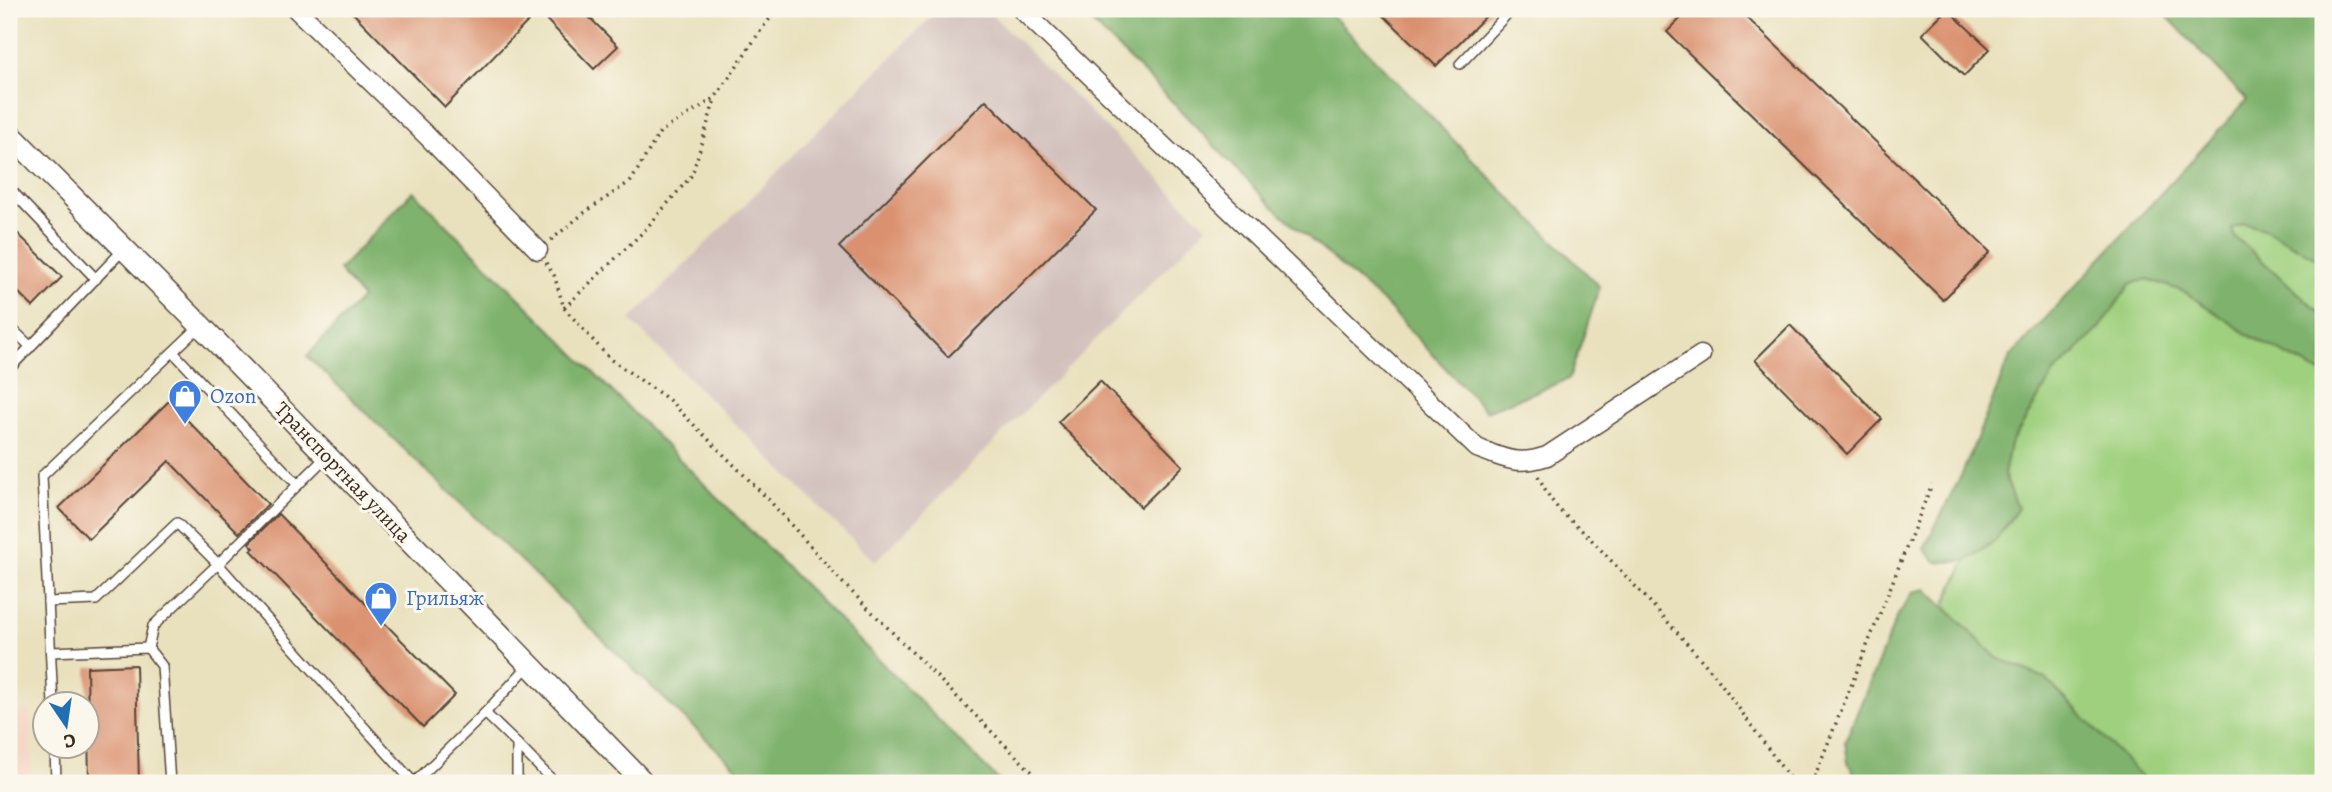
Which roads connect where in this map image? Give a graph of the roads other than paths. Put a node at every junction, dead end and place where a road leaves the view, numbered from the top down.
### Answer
1 (296, 9) edge
2 (1021, 9) edge
3 (1512, 9) edge
4 (1460, 64) dead end
5 (9, 133) edge
6 (9, 188) edge
7 (124, 249) junction
8 (538, 250) road end
9 (96, 279) junction
10 (200, 325) junction
11 (9, 326) edge
12 (31, 347) junction
13 (173, 352) junction
14 (1700, 355) dead end
15 (9, 369) edge
16 (327, 456) junction
17 (298, 485) junction
18 (218, 564) junction
19 (48, 603) junction
20 (148, 648) junction
21 (51, 652) junction
22 (530, 664) junction
23 (52, 690) edge
24 (485, 713) junction
25 (517, 744) junction
26 (55, 760) edge
27 (56, 783) edge
28 (170, 783) edge
29 (414, 783) edge
30 (517, 783) edge
31 (555, 783) edge
32 (644, 783) edge

1 - 8 street
2 - 14 street
3 - 4 lane
5 - 7 street, Транспортная улица
6 - 9 lane
7 - 9 lane
7 - 10 street, Транспортная улица
9 - 12 lane
10 - 13 lane
10 - 16 street, Транспортная улица
11 - 12 lane
12 - 15 lane
13 - 17 lane
13 - 19 lane
16 - 17 lane
16 - 22 street, Транспортная улица
17 - 18 lane
18 - 19 lane
18 - 20 lane
18 - 29 lane
19 - 21 lane
20 - 21 lane
20 - 28 lane
21 - 23 lane
22 - 24 lane
22 - 32 street, Транспортная улица
24 - 25 lane
24 - 29 lane
25 - 30 lane
25 - 31 lane
26 - 27 lane

